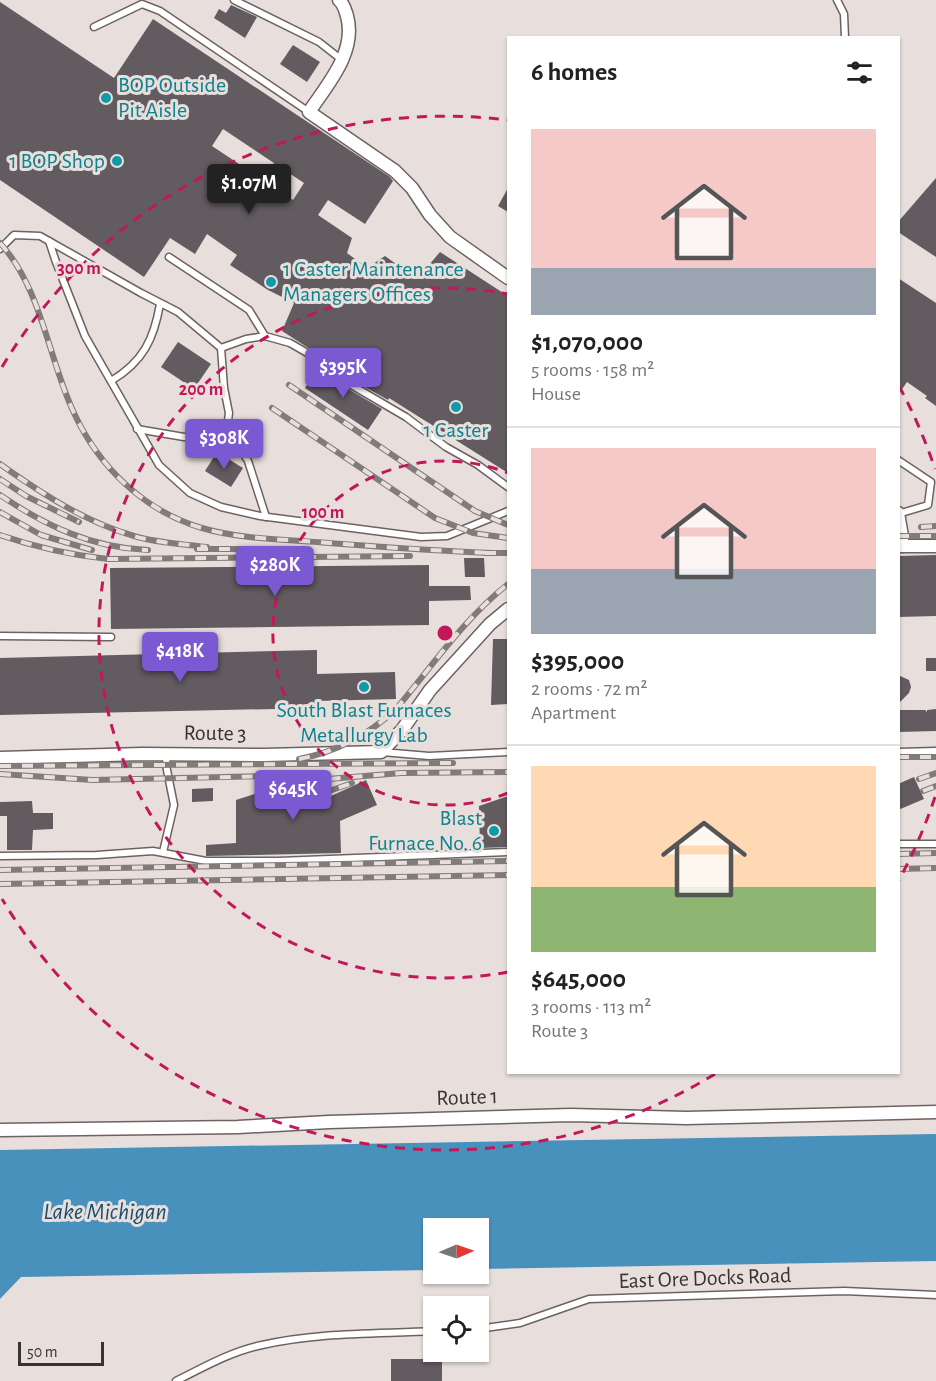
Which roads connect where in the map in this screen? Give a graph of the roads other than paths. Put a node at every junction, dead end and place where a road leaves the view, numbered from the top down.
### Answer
1 (234, 0) edge
2 (339, 0) edge
3 (837, 0) edge
4 (94, 27) dead end
5 (845, 36) edge
6 (343, 60) junction
7 (309, 112) junction
8 (49, 241) junction
9 (0, 249) edge
10 (169, 257) dead end
11 (507, 277) edge
12 (160, 303) junction
13 (265, 336) junction
14 (221, 348) junction
15 (111, 381) junction
16 (227, 428) junction
17 (137, 429) junction
18 (900, 461) edge
19 (507, 486) edge
20 (936, 504) edge
21 (928, 505) junction
22 (507, 511) edge
23 (900, 514) edge
24 (266, 517) junction
25 (900, 546) edge
26 (936, 546) edge
27 (507, 610) edge
28 (0, 636) edge
29 (111, 637) dead end
30 (936, 751) edge
31 (381, 752) junction
32 (507, 752) edge
33 (900, 752) edge
34 (167, 754) junction
35 (0, 758) edge
36 (900, 844) edge
37 (936, 844) edge
38 (163, 852) junction
39 (507, 852) edge
40 (0, 856) edge
41 (936, 1112) edge
42 (0, 1130) edge
43 (936, 1295) edge
44 (489, 1327) edge
45 (423, 1332) edge
46 (177, 1381) edge

1 - 6 lane
2 - 6 street
3 - 5 lane
4 - 7 lane
6 - 7 street
7 - 11 street
8 - 9 lane
8 - 12 lane
8 - 15 lane
10 - 13 lane
12 - 14 lane
12 - 15 lane
13 - 14 lane
13 - 19 lane
14 - 16 lane
15 - 17 lane
16 - 17 lane
16 - 24 lane
17 - 24 lane
18 - 21 lane
20 - 21 lane
21 - 23 lane
22 - 24 lane
25 - 26 street
27 - 31 street
28 - 29 lane
30 - 33 lane
31 - 32 lane
31 - 34 street, Route 3
34 - 35 street, Route 3
34 - 38 lane
36 - 37 lane
38 - 39 lane
38 - 40 lane
41 - 42 street, Route 1
43 - 44 lane, East Ore Docks Road
45 - 46 lane

